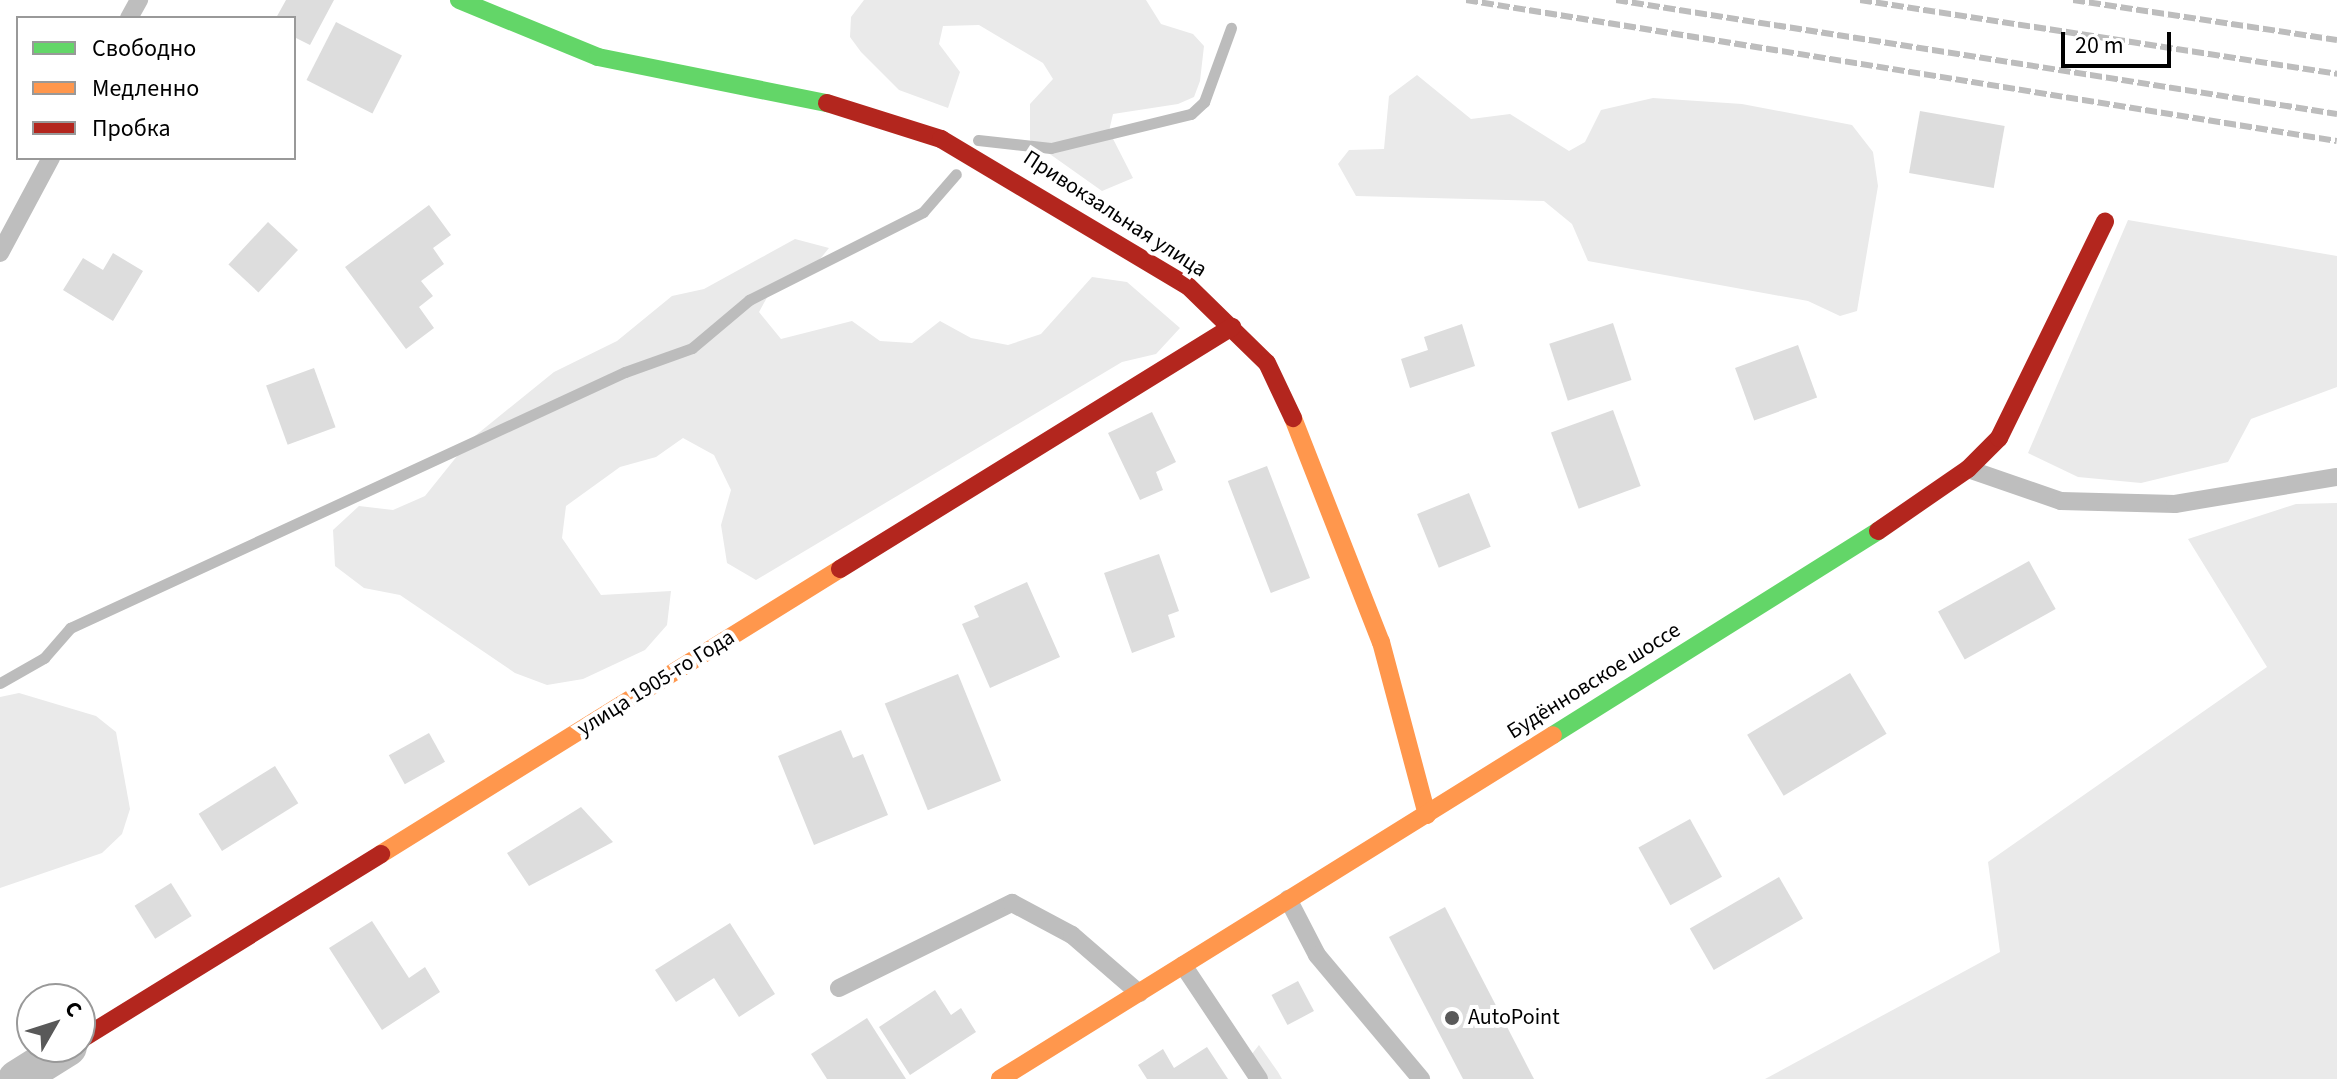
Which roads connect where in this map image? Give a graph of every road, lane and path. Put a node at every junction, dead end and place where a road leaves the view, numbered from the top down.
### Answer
1 (459, 0) edge
2 (50, 160) edge
3 (2105, 222) dead end
4 (0, 253) edge
5 (1232, 327) junction
6 (1968, 469) junction
7 (2337, 477) edge
8 (1427, 815) junction
9 (1288, 899) junction
10 (1183, 965) junction
11 (839, 988) dead end
12 (1139, 993) junction
13 (96, 1030) edge
14 (42, 1063) edge
15 (17, 1079) edge
16 (1000, 1079) edge
17 (1259, 1079) edge
18 (1421, 1079) edge

1 - 5 street, Привокзальная улица
2 - 4 lane
3 - 6 street, Будённовское шоссе
5 - 8 street, Привокзальная улица
5 - 13 street, улица 1905-го Года
6 - 7 lane
6 - 8 street, Будённовское шоссе
8 - 9 street, Будённовское шоссе
9 - 10 street, Будённовское шоссе
9 - 18 lane
10 - 12 street, Будённовское шоссе
10 - 17 lane
11 - 12 lane
12 - 16 street, Будённовское шоссе
14 - 15 street

